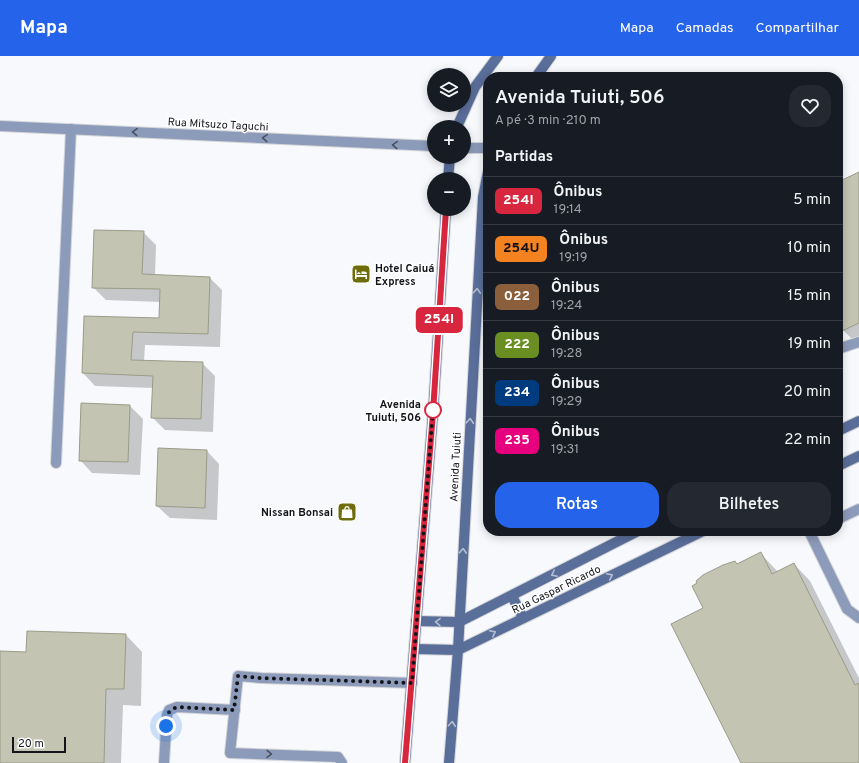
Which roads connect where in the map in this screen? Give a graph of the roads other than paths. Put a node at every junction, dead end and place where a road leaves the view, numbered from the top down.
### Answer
1 (498, 56) edge
2 (551, 56) edge
3 (486, 72) edge
4 (540, 72) edge
5 (483, 76) edge
6 (460, 120) edge
7 (0, 126) edge
8 (71, 129) junction
9 (427, 146) edge
10 (471, 148) edge
11 (483, 148) edge
12 (483, 197) edge
13 (446, 216) edge
14 (859, 342) edge
15 (843, 347) edge
16 (859, 421) edge
17 (843, 429) edge
18 (859, 456) edge
19 (56, 463) dead end
20 (843, 464) edge
21 (859, 509) edge
22 (843, 517) edge
23 (628, 536) edge
24 (693, 536) edge
25 (813, 536) edge
26 (512, 596) junction
27 (523, 618) junction
28 (859, 618) edge
29 (416, 622) junction
30 (459, 622) junction
31 (415, 649) junction
32 (458, 650) junction
33 (412, 683) junction
34 (234, 710) junction
35 (164, 763) edge
36 (342, 763) edge
37 (405, 763) edge
38 (449, 763) edge

1 - 3 main road
2 - 4 main road
5 - 6 main road
7 - 8 street, Rua Mitsuzo Taguchi
9 -> 8 street, Rua Mitsuzo Taguchi
8 - 19 street
10 - 11 street
30 -> 12 main road, Avenida Tuiuti
13 - 29 main road
14 - 15 street
16 - 17 main road
18 - 20 main road
21 - 22 street
23 -> 26 main road, Rua Gaspar Ricardo
27 -> 24 main road, Rua Gaspar Ricardo
25 - 28 street
26 - 27 main road
26 - 30 main road, Rua Gaspar Ricardo
32 -> 27 main road, Rua Gaspar Ricardo
30 -> 29 main road, Rua Gaspar Ricardo
29 - 31 main road
30 - 32 main road, Avenida Tuiuti
31 - 32 main road, Rua Gaspar Ricardo
31 - 33 main road
38 -> 32 main road, Avenida Tuiuti
33 - 34 street
33 - 37 main road
34 - 35 street
34 -> 36 street

